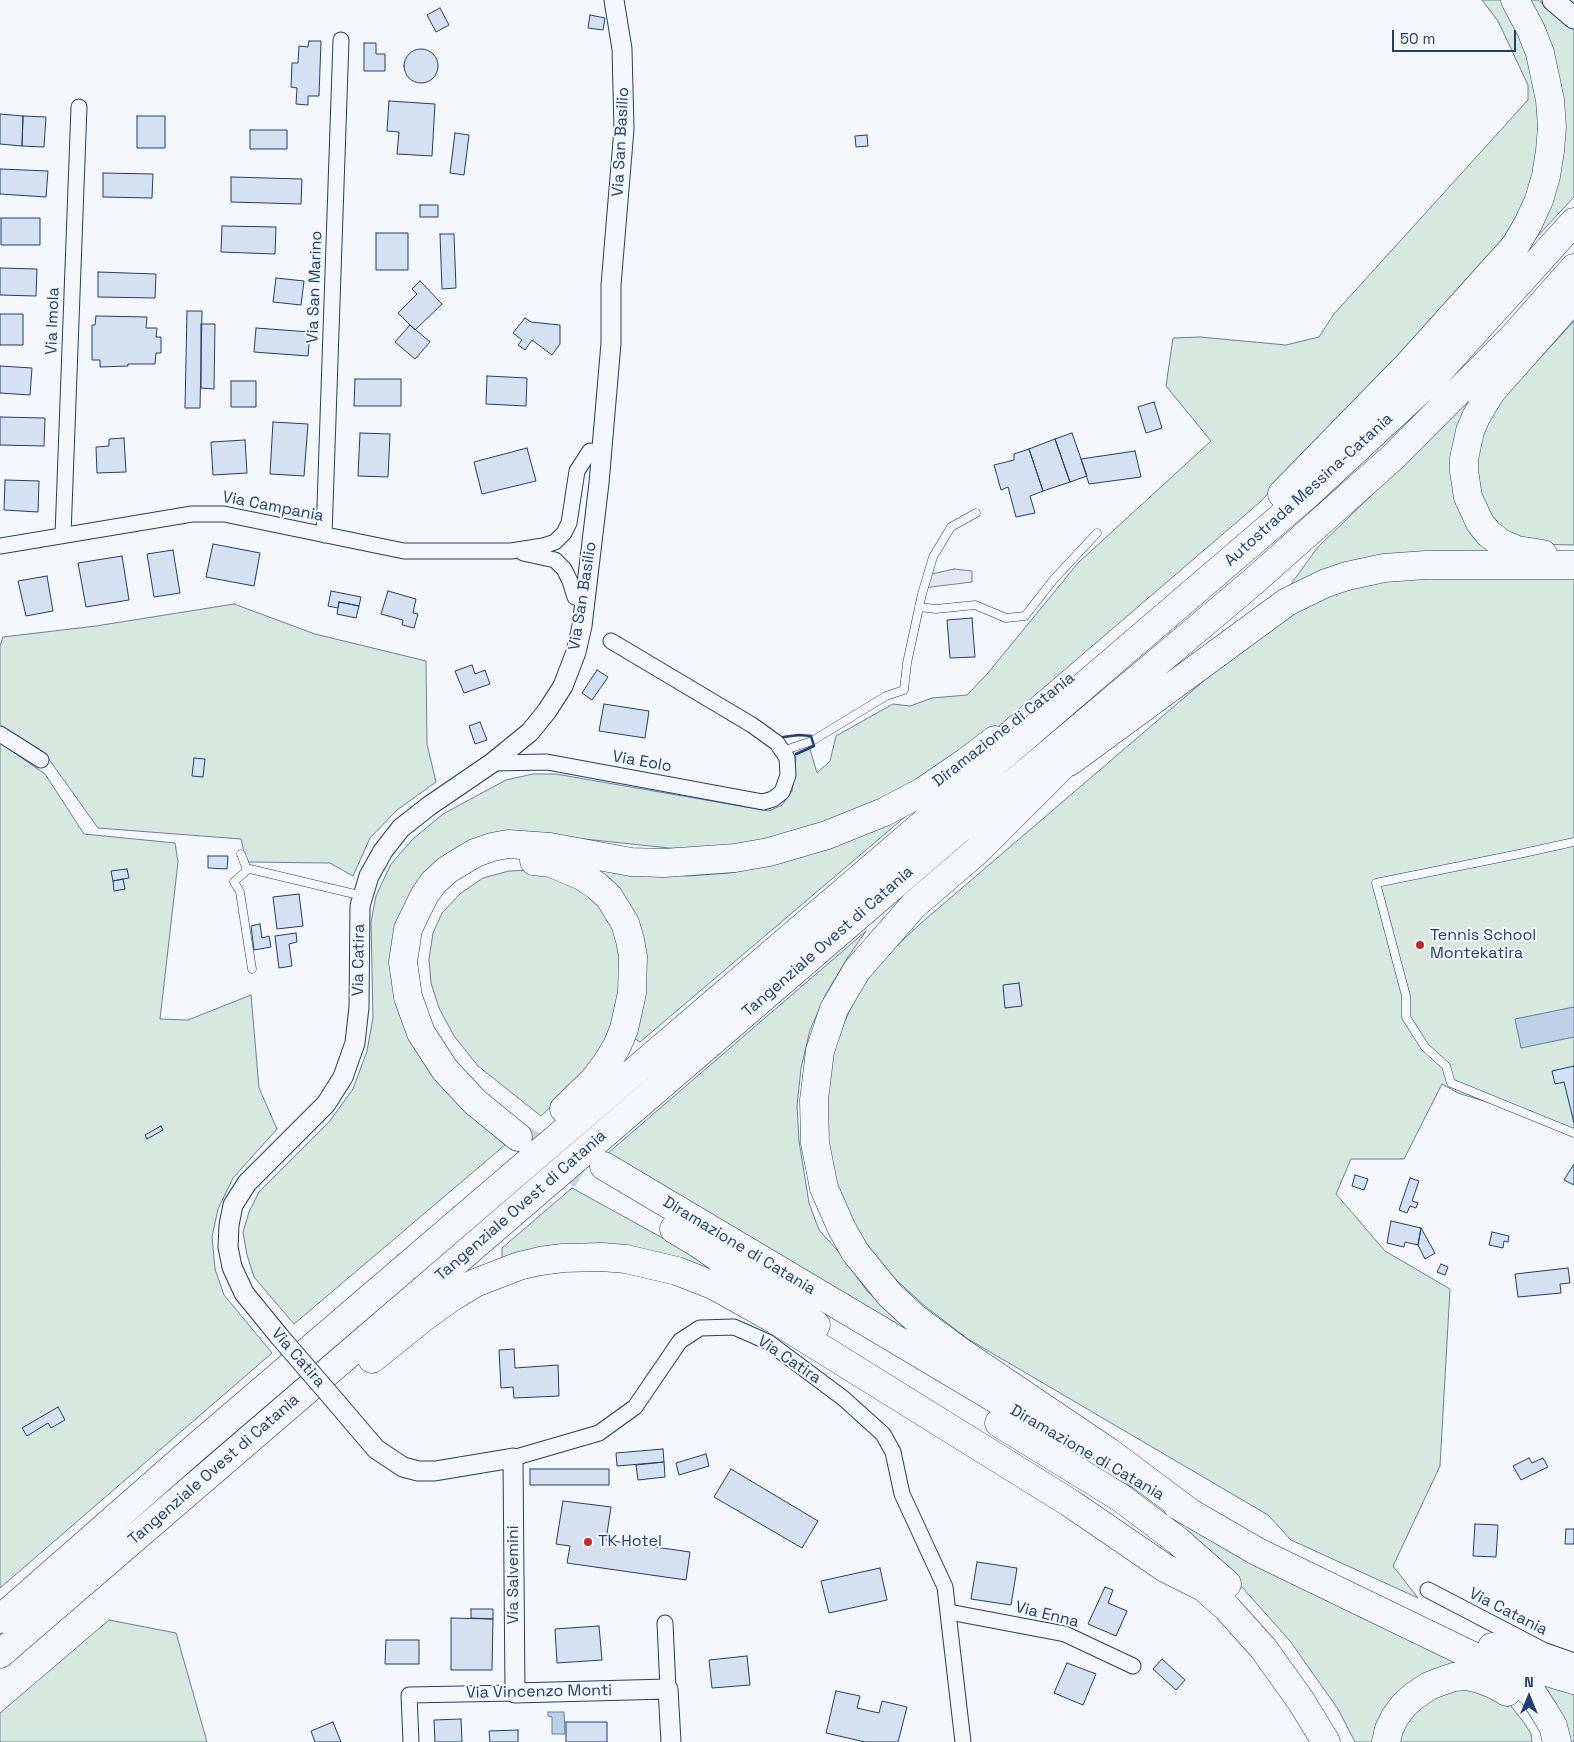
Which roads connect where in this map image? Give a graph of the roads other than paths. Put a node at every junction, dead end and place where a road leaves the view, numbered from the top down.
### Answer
1 (614, 0) edge
2 (1514, 0) edge
3 (1553, 0) edge
4 (1568, 0) edge
5 (1574, 5) edge
6 (1574, 18) edge
7 (341, 40) dead end
8 (79, 107) dead end
9 (1574, 222) edge
10 (1574, 268) edge
11 (611, 285) junction
12 (1574, 298) edge
13 (590, 451) junction
14 (976, 513) dead end
15 (1097, 533) dead end
16 (324, 534) junction
17 (63, 535) junction
18 (0, 546) edge
19 (512, 550) junction
20 (1574, 555) edge
21 (1574, 565) edge
22 (1202, 584) junction
23 (575, 597) junction
24 (919, 607) junction
25 (1168, 613) junction
26 (611, 641) dead end
27 (0, 734) edge
28 (1024, 738) joint
29 (780, 747) junction
30 (41, 760) dead end
31 (492, 764) junction
32 (1048, 765) junction
33 (1574, 842) edge
34 (241, 854) dead end
35 (247, 870) junction
36 (363, 896) junction
37 (252, 969) dead end
38 (1574, 1133) edge
39 (699, 1244) junction
40 (347, 1317) junction
41 (1011, 1409) junction
42 (1109, 1452) junction
43 (513, 1458) junction
44 (180, 1500) junction
45 (1192, 1514) junction
46 (1207, 1589) junction
47 (1428, 1590) dead end
48 (949, 1612) junction
49 (0, 1619) edge
50 (665, 1623) dead end
51 (0, 1654) edge
52 (1574, 1661) edge
53 (1133, 1666) dead end
54 (1574, 1680) edge
55 (668, 1689) junction
56 (515, 1692) junction
57 (411, 1742) edge
58 (671, 1742) edge
59 (962, 1742) edge
60 (1326, 1742) edge
61 (1345, 1742) edge
62 (1386, 1742) edge
63 (1539, 1742) edge
64 (1557, 1742) edge

1 - 11 street, Via San Basilio
2 - 22 highway
3 - 6 main road
4 - 5 main road
7 - 16 street, Via San Marino
8 - 17 street, Via Imola
9 - 22 highway, Autostrada Messina-Catania
10 - 32 highway, Autostrada Messina-Catania
11 - 13 street, Via San Basilio
11 - 31 street, Via San Basilio
12 - 20 highway
13 - 19 street
13 - 23 street, Via San Basilio
14 - 24 lane
15 - 24 lane
16 - 17 street, Via Campania
16 - 19 street, Via Campania
17 - 18 street, Via Campania
19 - 23 street
21 - 32 highway
22 - 25 highway, Autostrada Messina-Catania
23 - 31 street, Via San Basilio
24 - 29 lane
25 - 28 highway, Autostrada Messina-Catania
25 - 40 highway, Diramazione di Catania
26 - 29 street
27 - 30 street
28 - 40 highway, Tangenziale Ovest di Catania
29 - 31 street, Via Eolo
31 - 36 street, Via Catira
32 - 42 highway
32 - 44 highway, Tangenziale Ovest di Catania
33 - 38 lane
34 - 35 lane
35 - 36 lane
35 - 37 lane
36 - 43 street, Via Catira, bridge
39 - 41 highway, Diramazione di Catania
39 - 46 highway, Diramazione di Catania
39 - 61 highway
40 - 49 highway, Tangenziale Ovest di Catania
41 - 42 highway
41 - 45 highway, Diramazione di Catania
42 - 45 highway
42 - 54 highway
43 - 48 street, Via Catira
43 - 56 street, Via Salvemini
44 - 46 highway
44 - 51 highway, Tangenziale Ovest di Catania
45 - 64 highway, Diramazione di Catania
46 - 60 highway, Diramazione di Catania
47 - 52 street, Via Catania
48 - 53 street, Via Enna
48 - 59 street
50 - 55 street
55 - 56 street, Via Vincenzo Monti
55 - 58 street
56 - 57 street, Via Vincenzo Monti
62 - 63 highway

